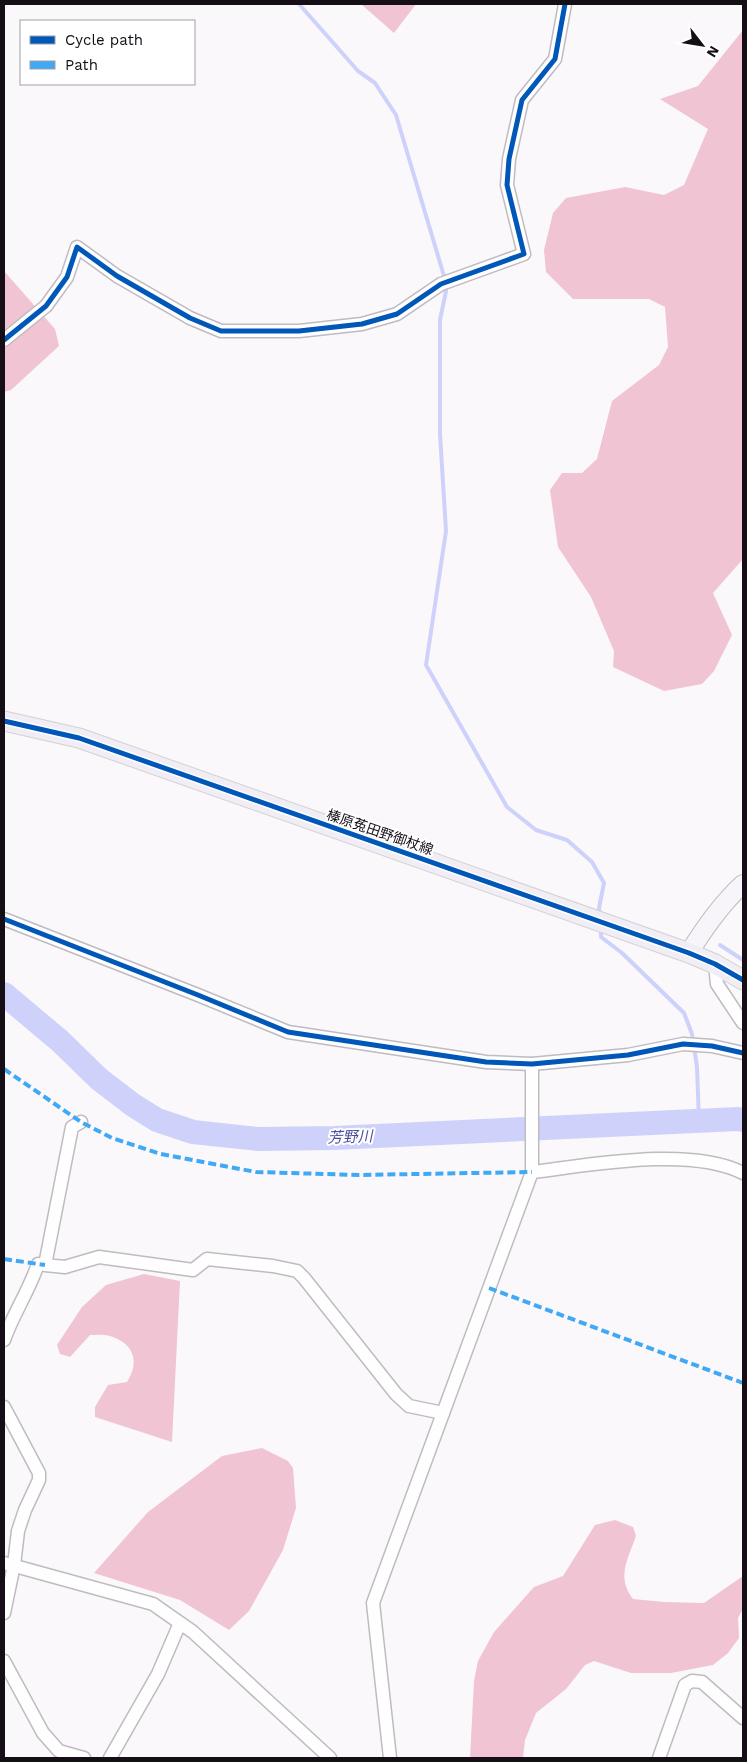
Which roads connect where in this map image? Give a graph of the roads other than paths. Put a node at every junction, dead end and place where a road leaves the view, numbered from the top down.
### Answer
1 (565, 4) edge
2 (4, 340) edge
3 (4, 722) edge
4 (743, 884) edge
5 (4, 919) edge
6 (689, 953) junction
7 (715, 964) junction
8 (743, 980) edge
9 (743, 1023) edge
10 (743, 1053) edge
11 (532, 1068) junction
12 (81, 1122) dead end
13 (532, 1167) junction
14 (743, 1172) edge
15 (38, 1264) dead end
16 (4, 1340) edge
17 (4, 1407) edge
18 (443, 1414) junction
19 (9, 1564) edge
20 (4, 1613) edge
21 (180, 1622) junction
22 (4, 1661) edge
23 (743, 1718) edge
24 (84, 1758) edge
25 (110, 1758) edge
26 (330, 1758) edge
27 (390, 1758) edge
28 (659, 1758) edge

1 - 2 street
3 - 6 main road, 榛原菟田野御杖線
4 - 6 main road
5 - 11 street
6 - 7 main road, 榛原菟田野御杖線
7 - 8 main road, 榛原菟田野御杖線
7 - 9 street
10 - 11 street
11 - 13 street
12 - 18 street
13 - 14 street
13 - 18 street
15 - 16 street
17 - 19 street
18 - 27 street
19 - 20 street
19 - 21 street
21 - 25 street
21 - 26 street
22 - 24 street
23 - 28 street

